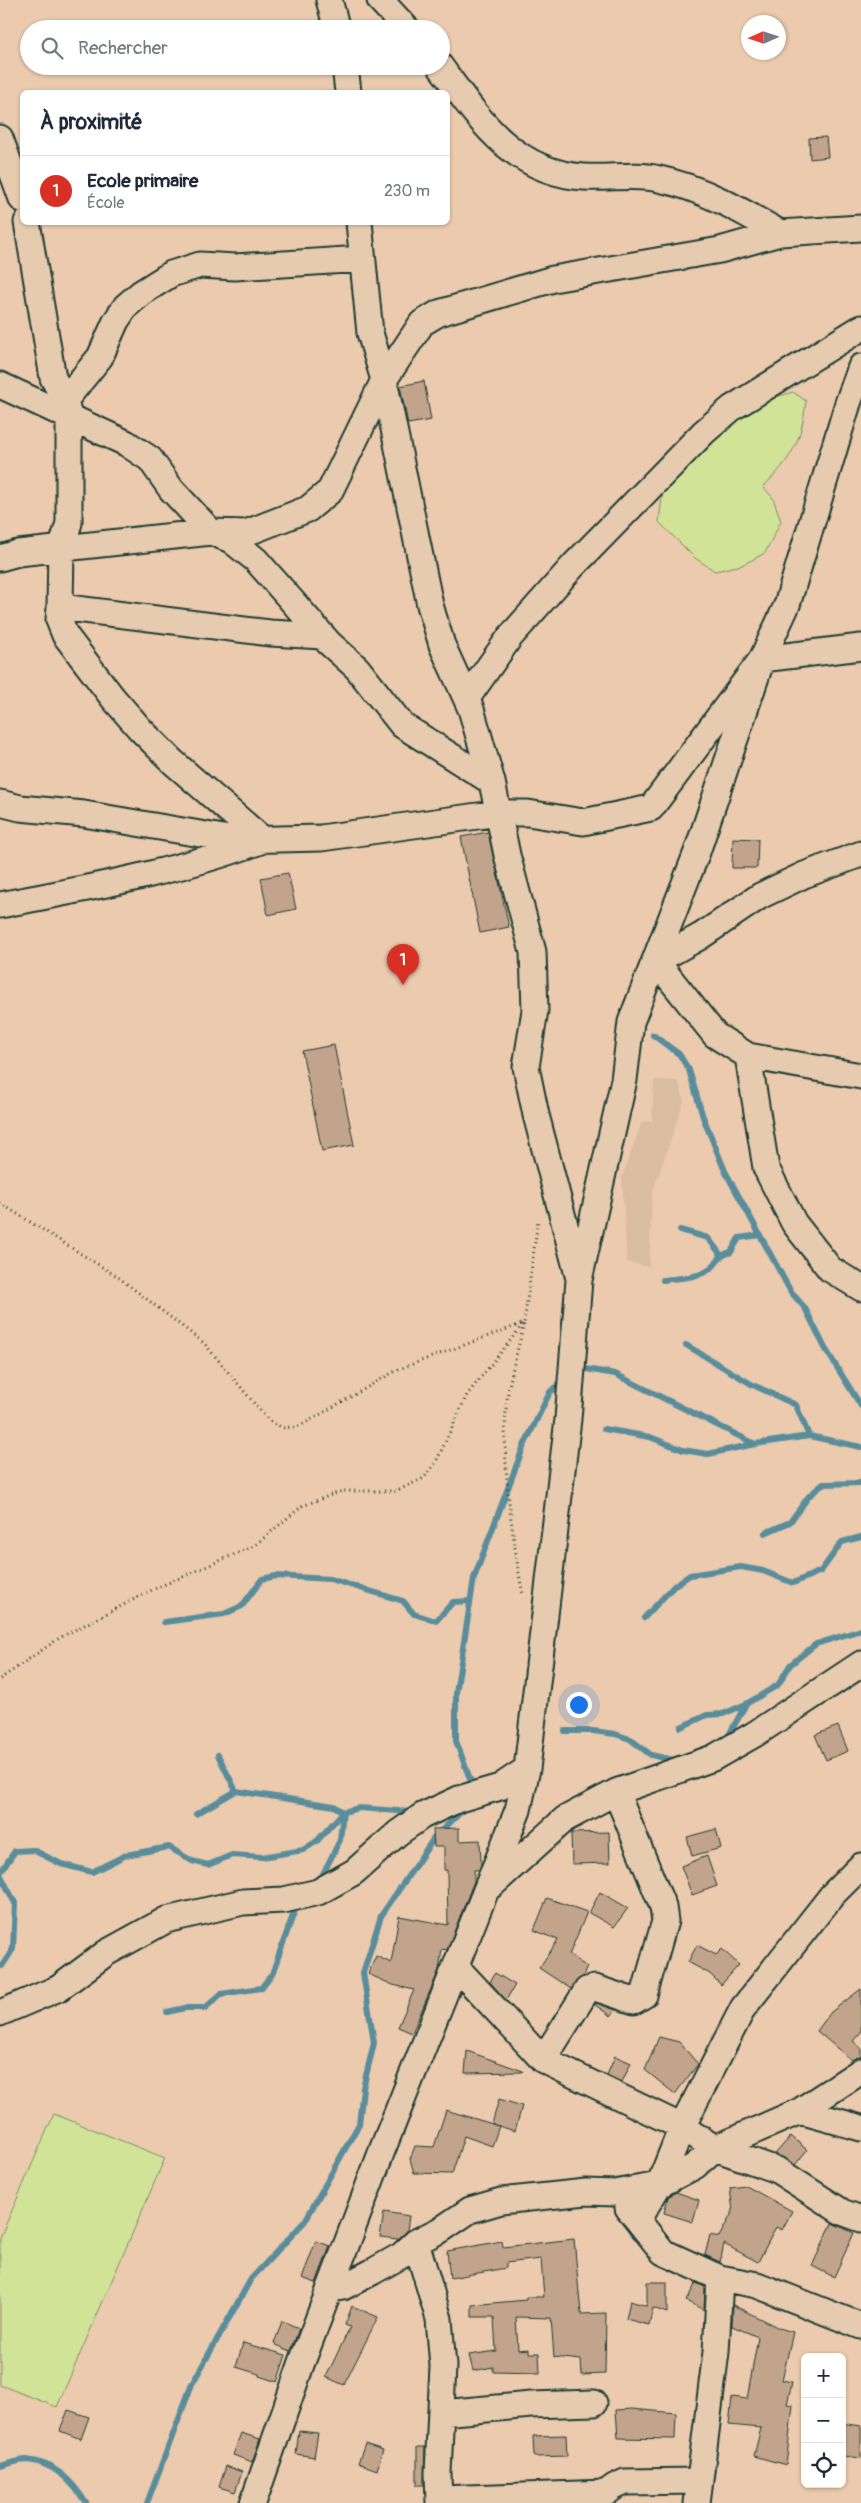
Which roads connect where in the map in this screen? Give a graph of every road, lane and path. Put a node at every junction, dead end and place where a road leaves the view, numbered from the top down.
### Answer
1 (329, 0) edge
2 (380, 0) edge
3 (335, 20) edge
4 (399, 20) edge
5 (347, 75) edge
6 (447, 75) edge
7 (348, 90) edge
8 (0, 138) edge
9 (20, 193) edge
10 (28, 225) edge
11 (358, 225) edge
12 (861, 228) edge
13 (780, 233) junction
14 (362, 259) junction
15 (861, 328) edge
16 (861, 367) edge
17 (384, 380) junction
18 (0, 385) edge
19 (854, 395) edge
20 (67, 408) junction
21 (212, 532) junction
22 (61, 549) junction
23 (0, 558) edge
24 (60, 607) junction
25 (323, 636) junction
26 (861, 648) edge
27 (762, 659) junction
28 (467, 698) junction
29 (492, 782) junction
30 (0, 803) edge
31 (499, 812) junction
32 (263, 840) junction
33 (861, 854) edge
34 (0, 905) edge
35 (656, 961) junction
36 (748, 1056) junction
37 (861, 1076) edge
38 (0, 1203) edge
39 (539, 1215) dead end
40 (579, 1280) junction
41 (861, 1288) edge
42 (524, 1323) junction
43 (524, 1604) dead end
44 (861, 1664) edge
45 (0, 1679) edge
46 (527, 1769) junction
47 (616, 1792) junction
48 (861, 1866) edge
49 (488, 1888) junction
50 (457, 1968) junction
51 (0, 2013) edge
52 (542, 2060) junction
53 (861, 2071) edge
54 (800, 2111) junction
55 (682, 2127) junction
56 (861, 2128) edge
57 (715, 2148) junction
58 (659, 2185) junction
59 (614, 2193) junction
60 (638, 2219) junction
61 (861, 2219) edge
62 (416, 2242) junction
63 (720, 2278) junction
64 (330, 2289) junction
65 (861, 2326) edge
66 (594, 2403) dead end
67 (441, 2413) junction
68 (698, 2492) edge
69 (439, 2501) edge
70 (253, 2503) edge

1 - 3 street
2 - 4 street
5 - 7 street
6 - 13 street
8 - 9 street
10 - 20 street
11 - 14 street
12 - 13 street
13 - 17 street
14 - 17 street
14 - 20 street
15 - 28 street
16 - 19 street
17 - 21 street
17 - 28 street
18 - 20 street
19 - 27 street
20 - 21 street
20 - 22 street
21 - 22 street
21 - 25 street
22 - 23 street
22 - 24 street
24 - 25 street
24 - 32 street
25 - 29 street
26 - 27 street
27 - 31 street
27 - 35 street
28 - 29 street
29 - 31 street
30 - 32 street
31 - 32 street
31 - 40 street
32 - 34 street
33 - 35 street
35 - 36 street
35 - 40 street
36 - 37 street
36 - 41 street
38 - 42 path
39 - 42 path
40 - 46 street
42 - 43 path
42 - 45 path
44 - 47 street
46 - 49 street
46 - 51 street
47 - 49 street
47 - 52 street
48 - 55 street
49 - 50 street
50 - 52 street
50 - 64 street
52 - 55 street
53 - 54 street
54 - 56 street
54 - 57 street
55 - 57 street
55 - 58 street
57 - 58 street
57 - 61 street
58 - 59 street
58 - 60 street
59 - 60 street
59 - 62 street
60 - 63 street
62 - 64 street
62 - 67 street
63 - 65 street
63 - 68 street
64 - 70 street
66 - 67 street
67 - 69 street
68 - 69 street

